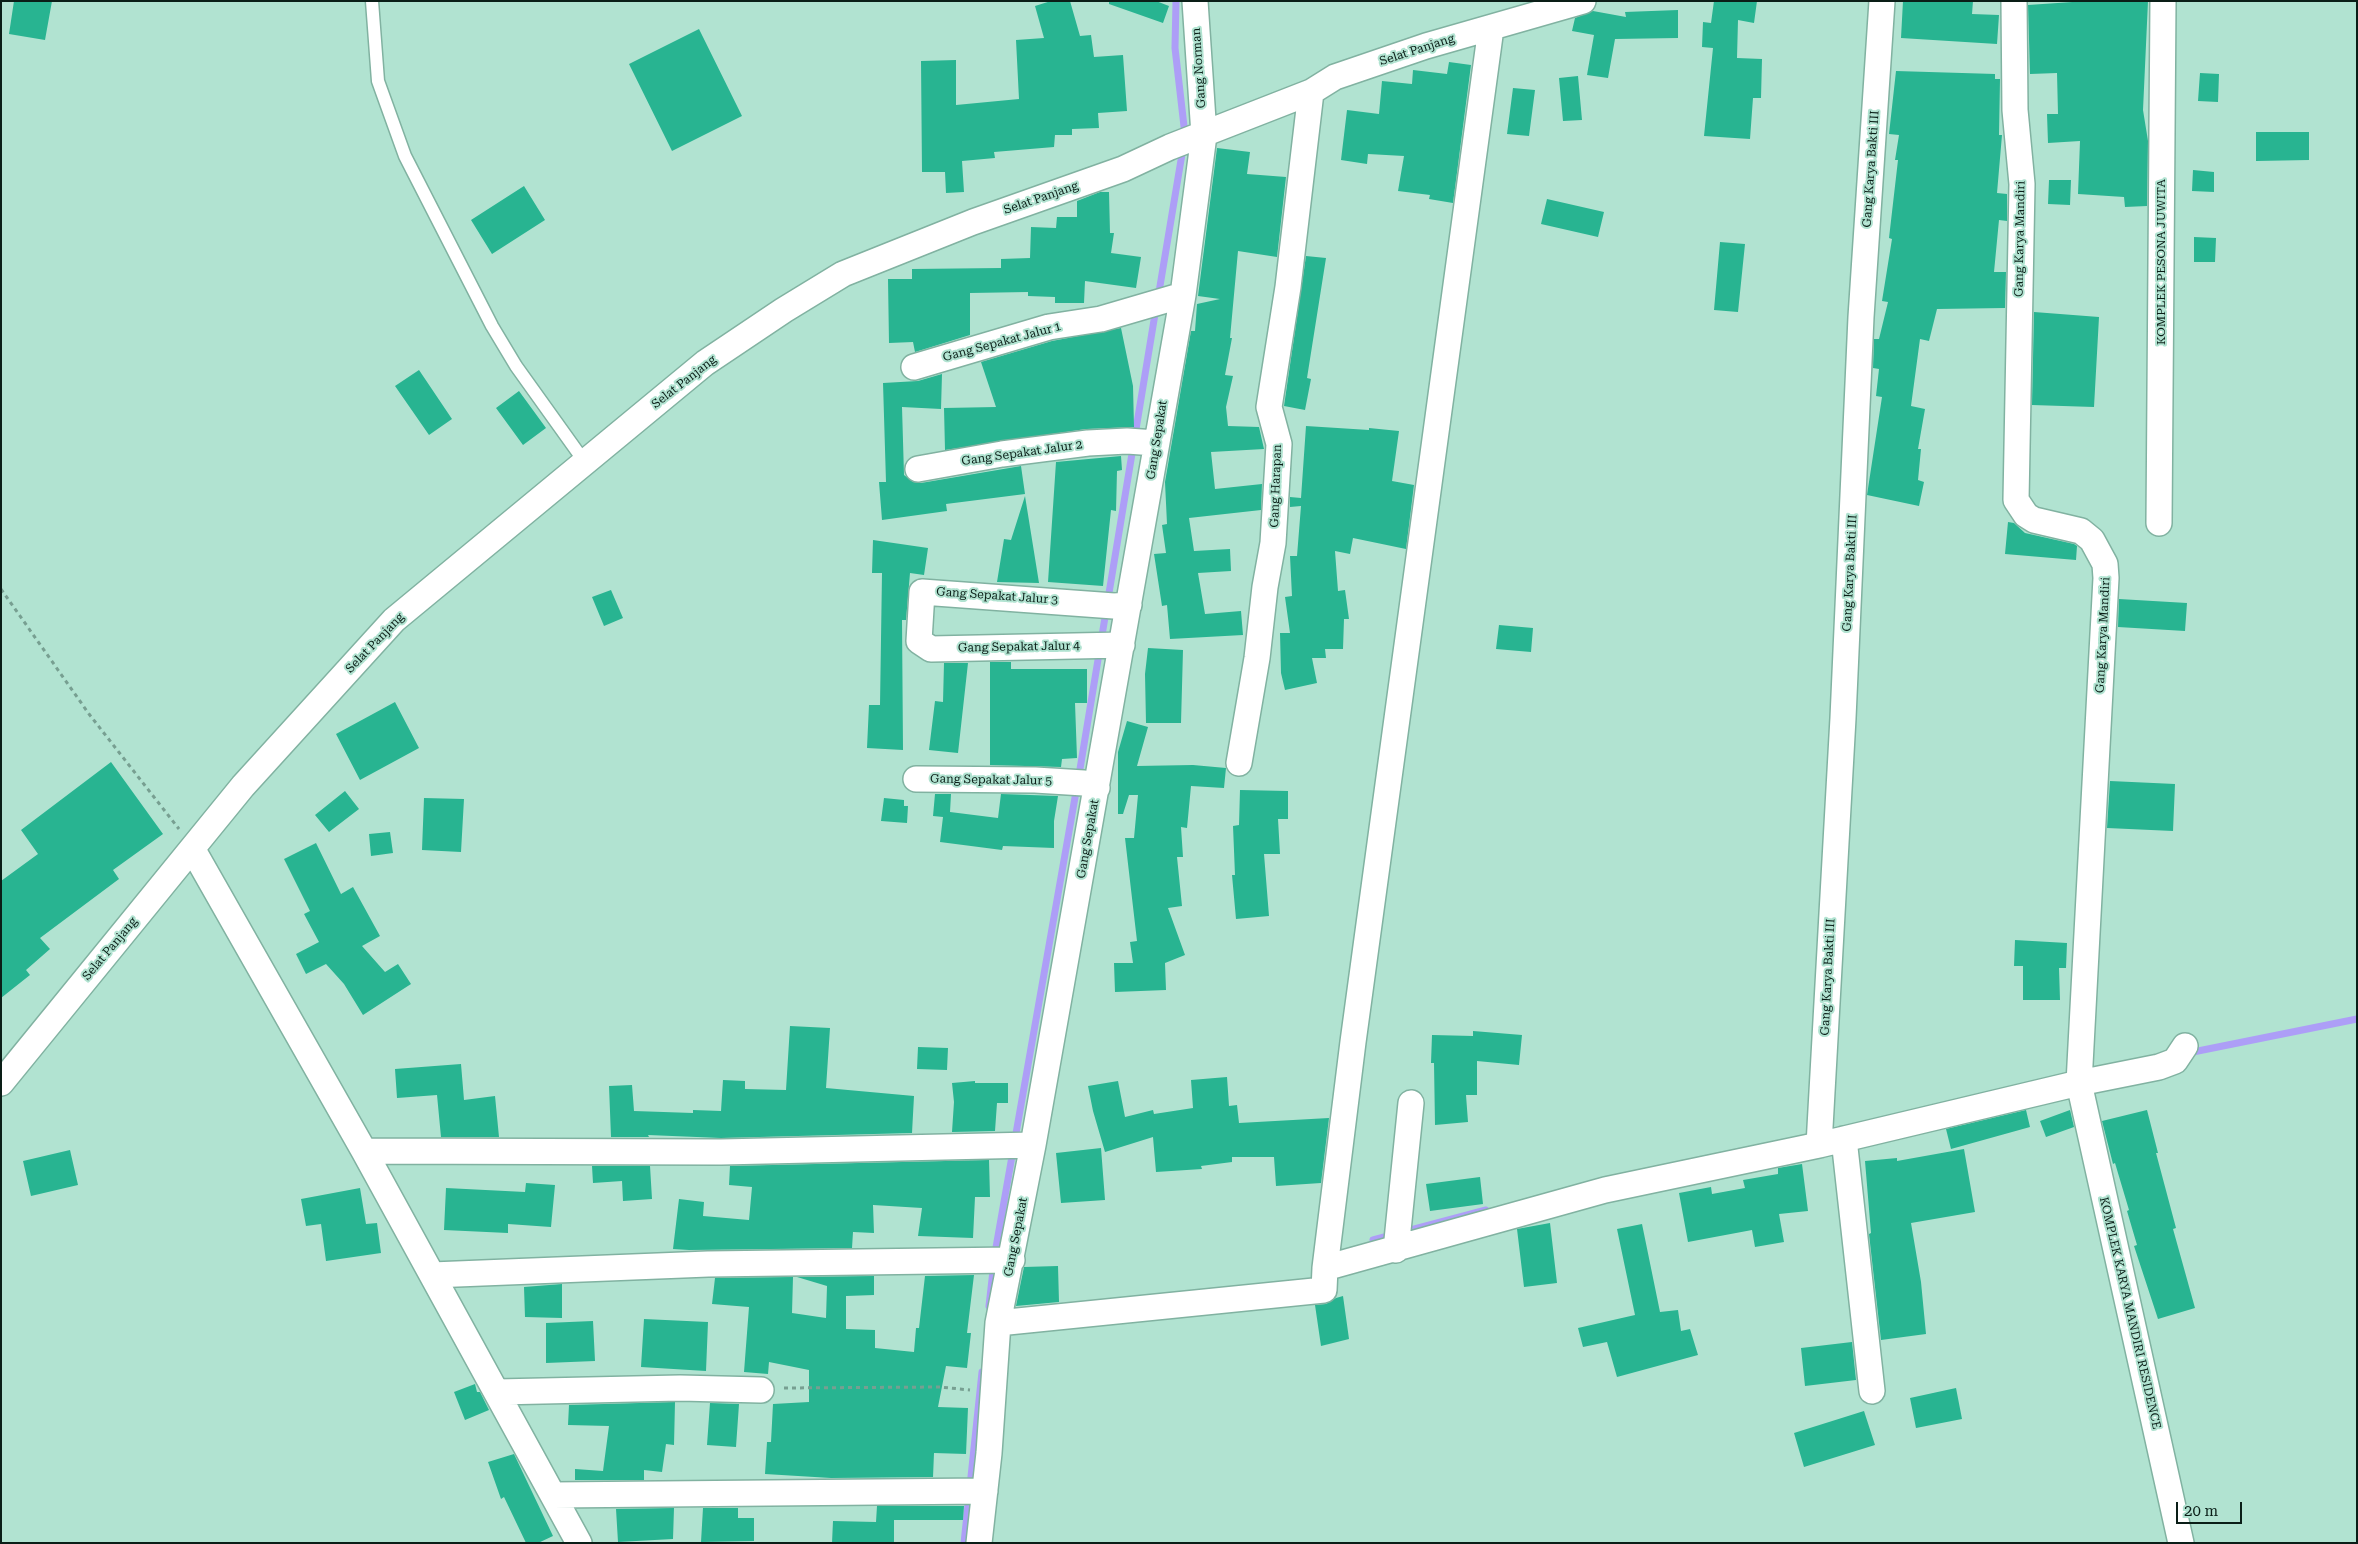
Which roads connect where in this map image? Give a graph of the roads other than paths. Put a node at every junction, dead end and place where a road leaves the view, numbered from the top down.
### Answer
1 (372, 1) edge
2 (1195, 1) edge
3 (1583, 1) edge
4 (1882, 1) edge
5 (2014, 1) edge
6 (2163, 1) edge
7 (1527, 9) edge
8 (1490, 28) junction
9 (1311, 92) junction
10 (1200, 135) junction
11 (1166, 300) junction
12 (914, 367) dead end
13 (1142, 442) junction
14 (584, 461) junction
15 (918, 469) dead end
16 (2159, 523) dead end
17 (1112, 604) junction
18 (919, 641) joint
19 (1107, 646) junction
20 (1239, 763) dead end
21 (916, 779) dead end
22 (1082, 785) junction
23 (193, 850) junction
24 (2185, 1046) dead end
25 (1, 1083) edge
26 (2079, 1083) junction
27 (1411, 1103) dead end
28 (1819, 1135) junction
29 (1844, 1139) junction
30 (1028, 1146) junction
31 (364, 1151) junction
32 (1398, 1238) junction
33 (1001, 1259) junction
34 (1325, 1268) junction
35 (432, 1275) junction
36 (998, 1322) junction
37 (761, 1390) road end
38 (1872, 1391) dead end
39 (497, 1392) junction
40 (975, 1491) junction
41 (553, 1495) junction
42 (579, 1543) edge
43 (979, 1543) edge
44 (2181, 1543) edge

1 - 14 lane
2 - 10 street, Gang Norman
3 - 7 street, Selat Panjang
4 - 28 street, Gang Karya Bakti III
5 - 26 street, Gang Karya Mandiri
6 - 16 street, KOMPLEK PESONA JUWITA
7 - 8 street, Selat Panjang
8 - 9 street, Selat Panjang
8 - 34 street
9 - 10 street, Selat Panjang
9 - 20 street, Gang Harapan
10 - 11 street, Gang Sepakat
10 - 14 street, Selat Panjang
11 - 12 street, Gang Sepakat Jalur 1
11 - 13 street, Gang Sepakat
13 - 15 street, Gang Sepakat Jalur 2
13 - 17 street, Gang Sepakat
14 - 23 street, Selat Panjang
17 - 18 street, Gang Sepakat Jalur 3
17 - 19 street, Gang Sepakat
18 - 19 street, Gang Sepakat Jalur 4
19 - 22 street, Gang Sepakat
21 - 22 street, Gang Sepakat Jalur 5
22 - 30 street, Gang Sepakat
23 - 25 street, Selat Panjang
23 - 31 street
24 - 26 street
26 - 29 street
26 - 44 street, KOMPLEK KARYA MANDIRI RESIDENCE
27 - 32 street
28 - 29 street
28 - 32 street
29 - 38 street
30 - 31 street
30 - 33 street, Gang Sepakat
31 - 35 street
32 - 34 street
33 - 35 street
33 - 36 street, Gang Sepakat
34 - 36 street
35 - 39 street
36 - 40 street, Gang Sepakat
37 - 39 street
39 - 41 street
40 - 41 street
40 - 43 street, Gang Sepakat
41 - 42 street

